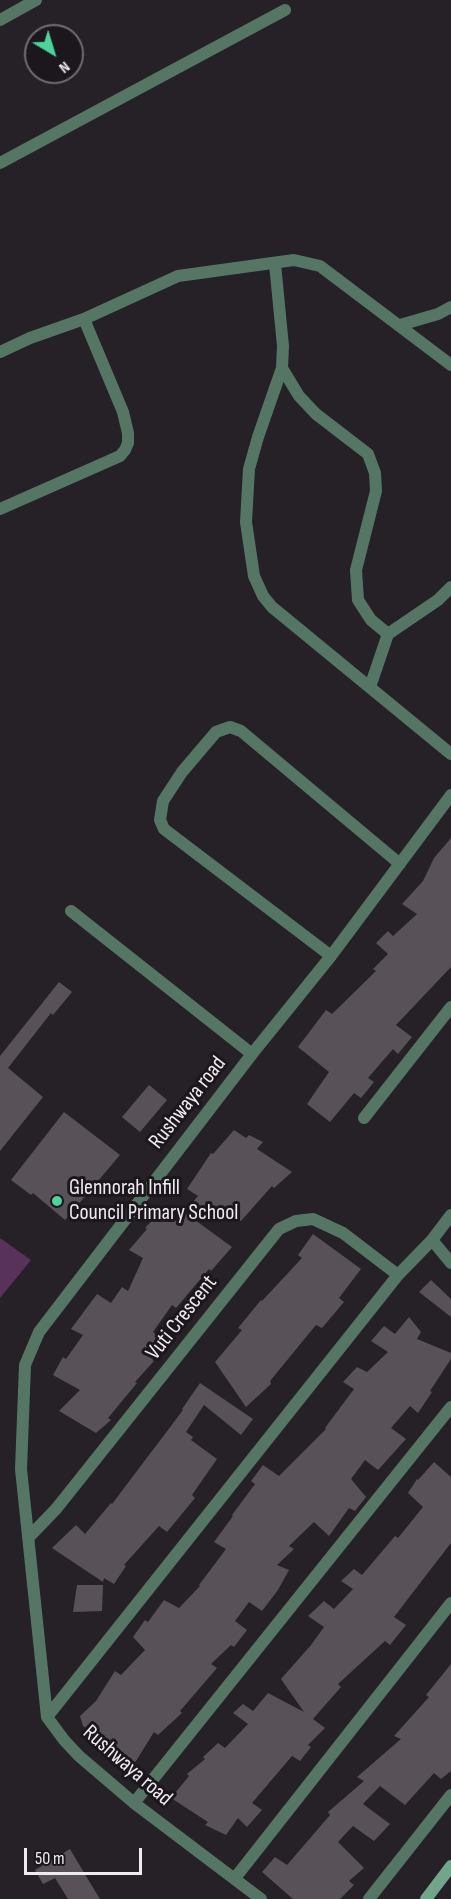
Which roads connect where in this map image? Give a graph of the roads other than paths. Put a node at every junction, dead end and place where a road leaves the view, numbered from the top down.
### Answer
1 (36, 0) edge
2 (285, 10) dead end
3 (0, 20) edge
4 (0, 163) edge
5 (275, 264) junction
6 (451, 307) edge
7 (84, 319) junction
8 (400, 325) junction
9 (0, 352) edge
10 (451, 365) edge
11 (282, 368) junction
12 (0, 509) edge
13 (451, 587) edge
14 (388, 634) junction
15 (370, 687) junction
16 (451, 754) edge
17 (451, 795) edge
18 (400, 864) junction
19 (71, 910) dead end
20 (331, 956) junction
21 (451, 1007) edge
22 (252, 1054) junction
23 (364, 1118) dead end
24 (451, 1215) edge
25 (432, 1240) junction
26 (451, 1263) edge
27 (399, 1275) junction
28 (451, 1407) edge
29 (28, 1538) junction
30 (451, 1603) edge
31 (47, 1717) junction
32 (451, 1795) edge
33 (134, 1803) junction
34 (451, 1866) edge
35 (235, 1878) junction
36 (261, 1899) edge
37 (369, 1899) edge
38 (426, 1899) edge

1 - 3 street
2 - 4 street
5 - 7 street
5 - 8 street
5 - 11 street
6 - 8 street
7 - 9 street
7 - 12 street
8 - 10 street
11 - 14 street
11 - 15 street
13 - 14 street
14 - 15 street
15 - 16 street
17 - 18 street, Rushwaya road
18 - 20 street, Rushwaya road
18 - 20 street
19 - 22 street
20 - 22 street, Rushwaya road
21 - 23 street
22 - 29 street, Rushwaya road
24 - 25 street
25 - 26 street
25 - 27 street
27 - 29 street, Vuti Crescent
27 - 31 street
28 - 33 street
29 - 31 street, Rushwaya road
30 - 35 street
31 - 33 street, Rushwaya road
32 - 37 street
33 - 35 street, Rushwaya road
34 - 38 street
35 - 36 street, Rushwaya road

